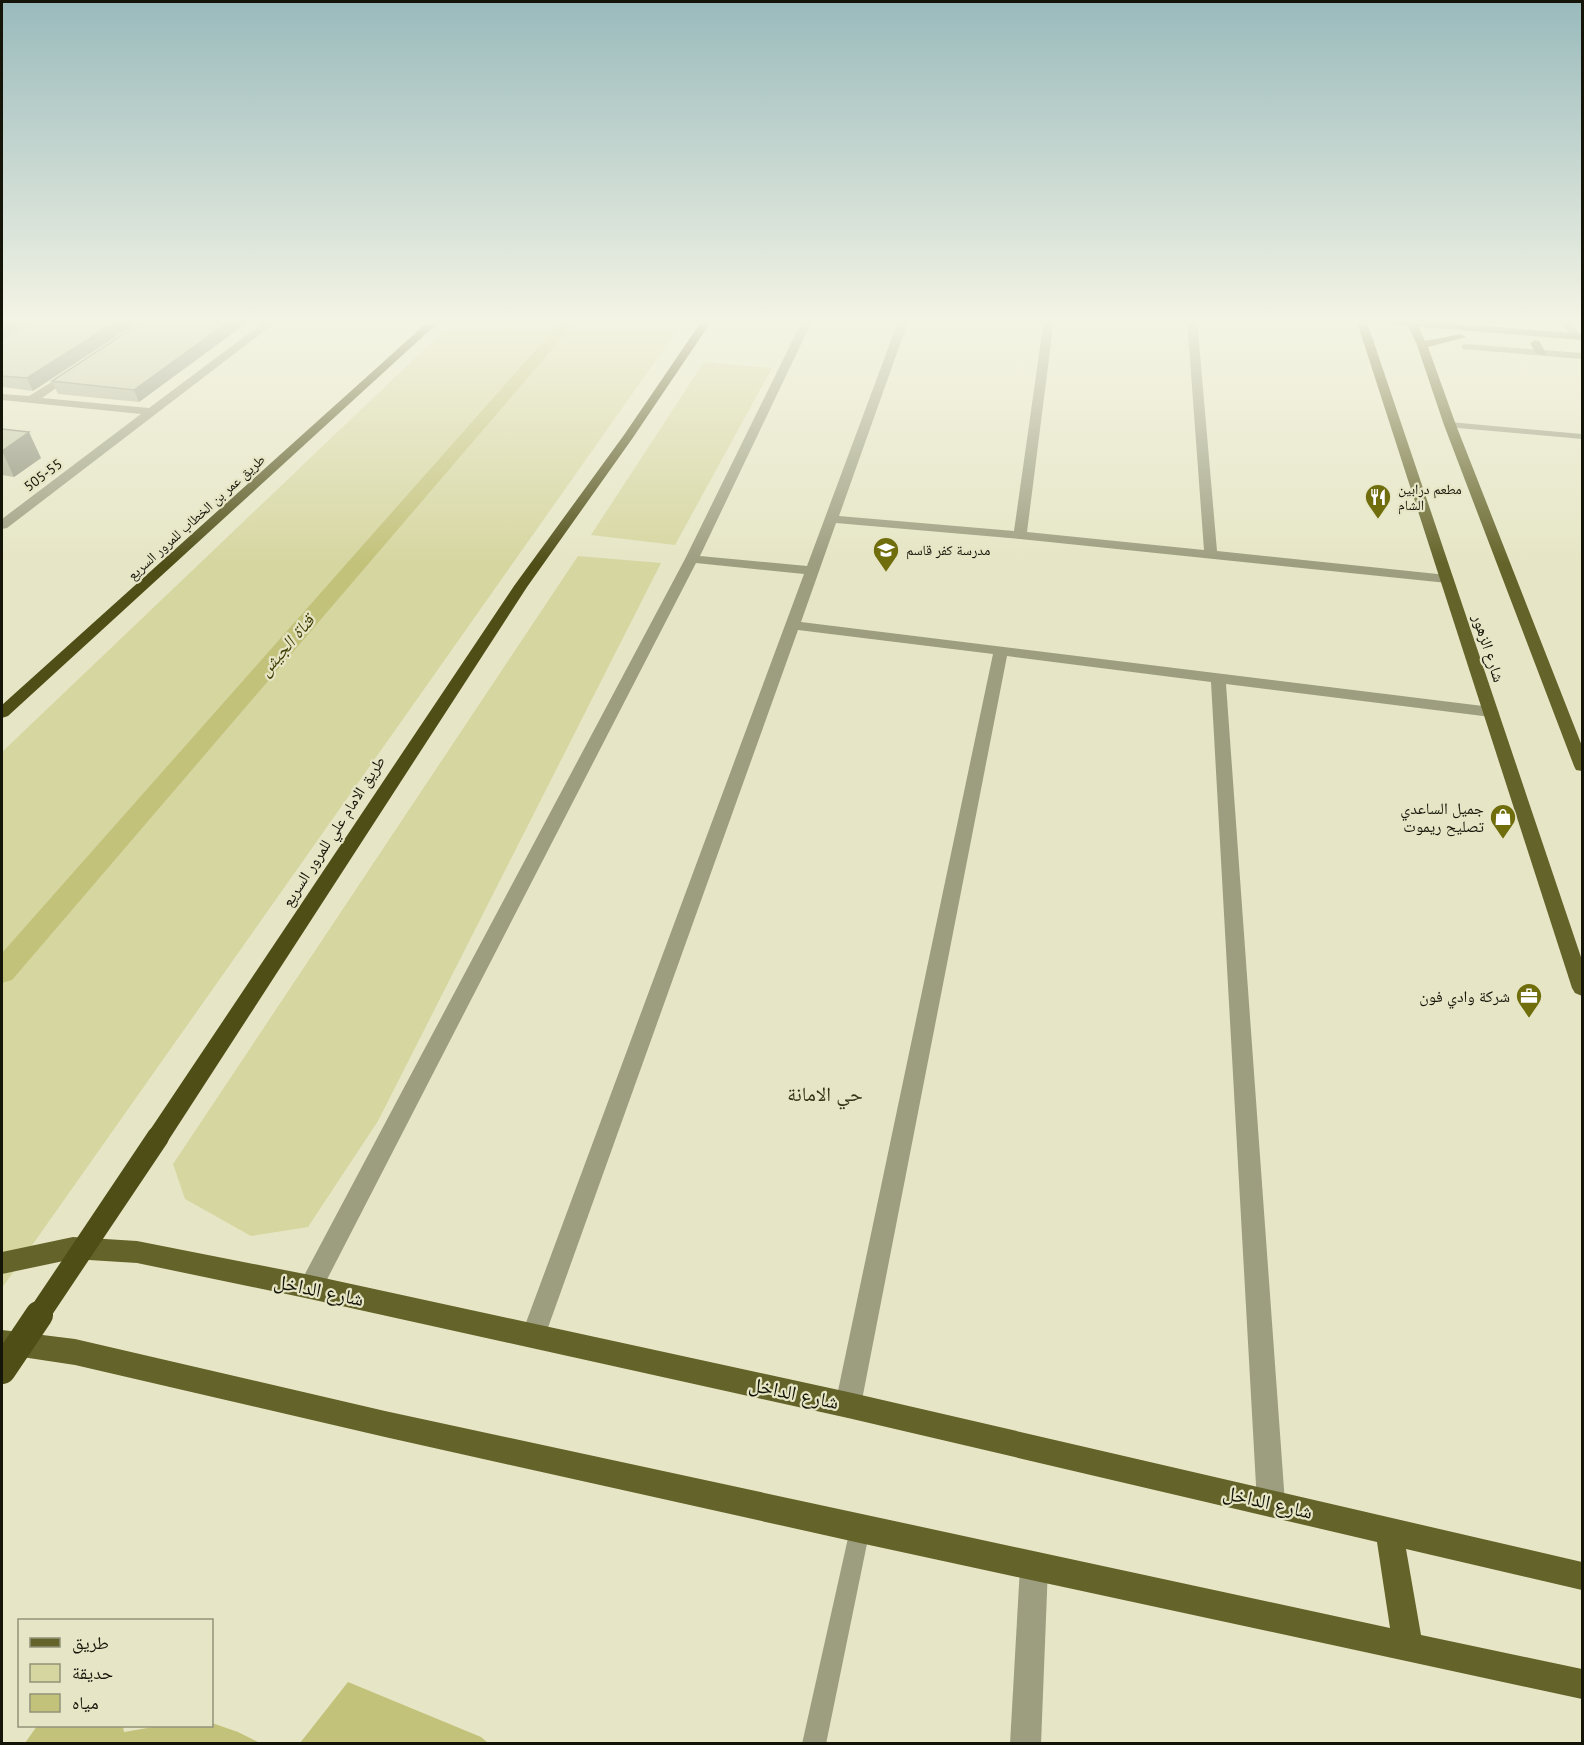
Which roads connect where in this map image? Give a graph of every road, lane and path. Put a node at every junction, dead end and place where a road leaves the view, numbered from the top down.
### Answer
1 (35, 400) edge
2 (166, 400) edge
3 (348, 400) edge
4 (653, 400) edge
5 (769, 400) edge
6 (875, 400) edge
7 (1038, 400) edge
8 (1199, 400) edge
9 (1388, 400) edge
10 (1441, 400) edge
11 (151, 412) junction
12 (1450, 425) junction
13 (1582, 437) edge
14 (832, 519) junction
15 (2, 525) edge
16 (1020, 535) junction
17 (1211, 556) junction
18 (692, 560) junction
19 (813, 571) junction
20 (1447, 579) junction
21 (794, 625) junction
22 (1001, 651) junction
23 (1218, 678) junction
24 (1491, 712) junction
25 (2, 713) edge
26 (1582, 766) edge
27 (1582, 988) edge
28 (2, 1263) edge
29 (310, 1287) junction
30 (533, 1336) junction
31 (2, 1342) edge
32 (2, 1370) edge
33 (848, 1405) junction
34 (1271, 1503) junction
35 (860, 1529) junction
36 (1389, 1531) junction
37 (1582, 1563) edge
38 (1539, 1566) junction
39 (1034, 1567) junction
40 (1582, 1576) edge
41 (1408, 1646) junction
42 (1575, 1686) edge
43 (814, 1743) edge
44 (1025, 1743) edge

1 - 11 street
2 - 11 street, 505-55
3 - 25 highway, طريق عمر بن الخطاب للمرور السريع
4 - 32 highway, طريق الامام علي للمرور السريع, bridge
5 - 18 street
6 - 14 street
7 - 16 street
8 - 17 street
9 - 20 main road, شارع الزهور
10 - 12 main road
11 - 15 street, 505-55
12 - 13 lane
12 - 26 main road
14 - 16 street
14 - 19 street
16 - 17 street
17 - 20 street
18 - 19 street
18 - 29 street
19 - 21 street
20 - 24 main road, شارع الزهور
21 - 22 street
21 - 30 street
22 - 23 street
22 - 33 street
23 - 24 street
23 - 34 street
24 - 27 main road, شارع الزهور
28 - 29 main road, شارع الداخل
29 - 30 main road, شارع الداخل
30 - 33 main road, شارع الداخل
31 - 35 main road
33 - 34 main road, شارع الداخل
34 - 36 main road, شارع الداخل
35 - 39 main road
35 - 43 lane
36 - 38 main road, شارع الداخل
36 - 41 main road
37 - 38 main road
38 - 40 main road, شارع الداخل
39 - 41 main road
39 - 44 street
41 - 42 main road

